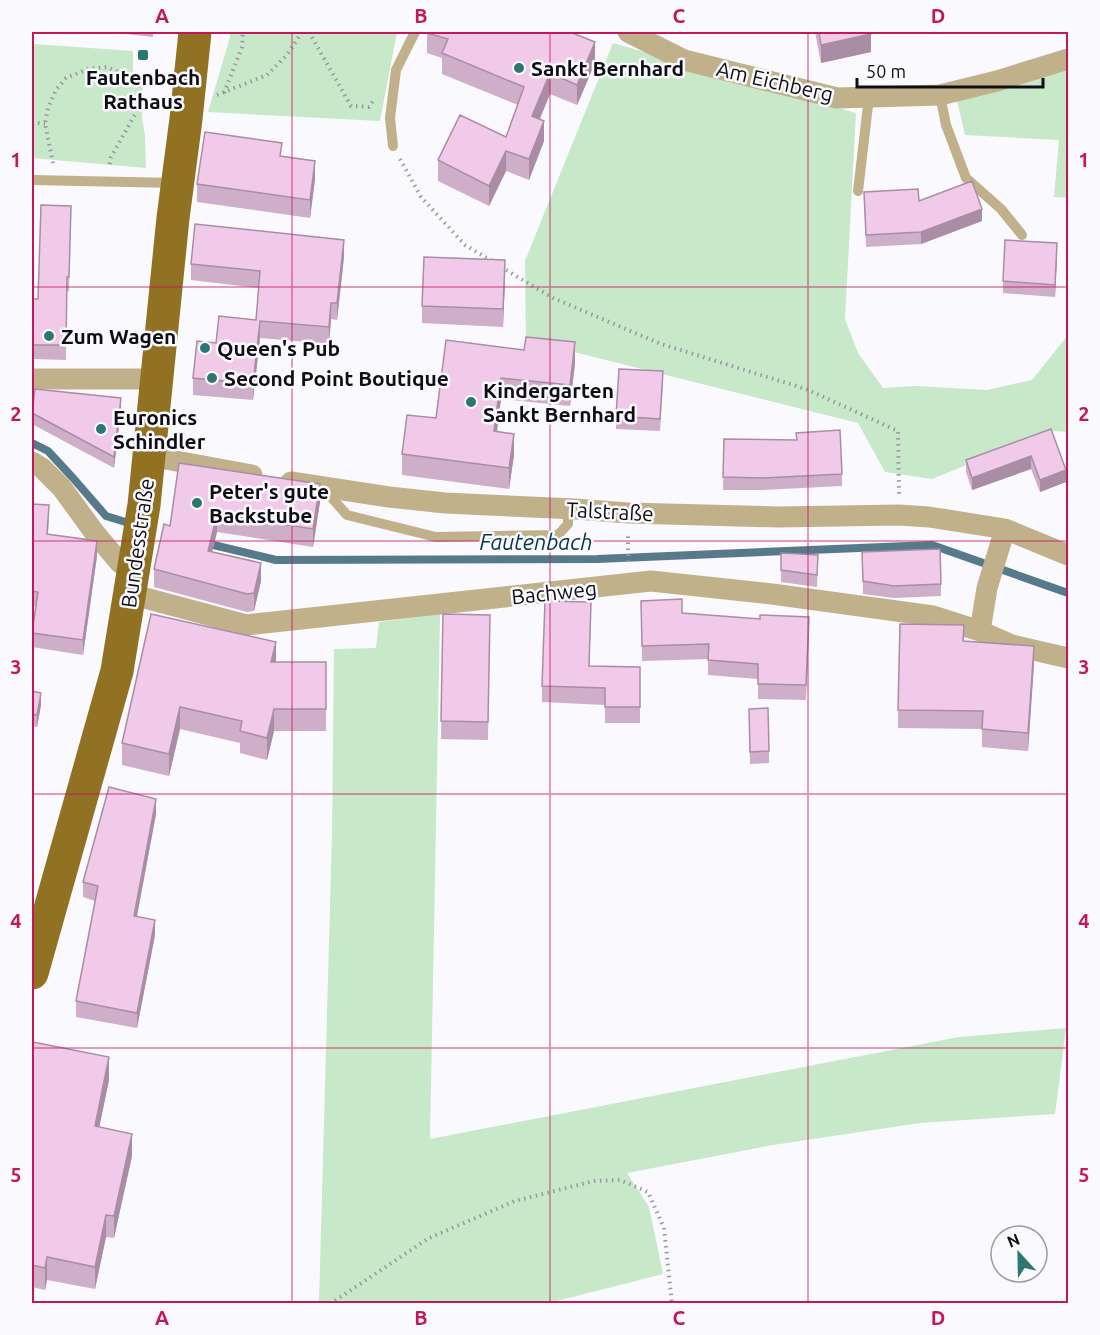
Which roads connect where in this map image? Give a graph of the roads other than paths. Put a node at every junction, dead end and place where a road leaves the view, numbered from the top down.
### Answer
1 (195, 32) edge
2 (415, 32) edge
3 (628, 32) edge
4 (1068, 59) edge
5 (940, 95) junction
6 (869, 97) junction
7 (393, 146) road end
8 (32, 180) edge
9 (178, 183) junction
10 (858, 191) dead end
11 (1022, 235) dead end
12 (32, 379) edge
13 (156, 383) junction
14 (149, 456) junction
15 (32, 462) edge
16 (323, 488) junction
17 (568, 509) junction
18 (1005, 529) junction
19 (1068, 555) edge
20 (134, 566) junction
21 (980, 631) junction
22 (1068, 658) edge
23 (32, 973) edge

1 - 9 main road, Bundesstraße
2 - 7 lane
3 - 6 street, Am Eichberg
4 - 5 street, Am Eichberg
5 - 6 street, Am Eichberg
5 - 11 lane
6 - 10 lane
8 - 9 lane
9 - 13 main road, Bundesstraße
12 - 13 street
13 - 14 main road, Bundesstraße
14 - 16 street, Talstraße
14 - 20 main road, Bundesstraße
15 - 20 street, Bachweg
16 - 17 street, Talstraße
16 - 17 lane
17 - 18 street, Talstraße
18 - 19 street, Talstraße
18 - 21 street
20 - 21 street, Bachweg
20 - 23 main road, Bundesstraße
21 - 22 street, Bachweg

